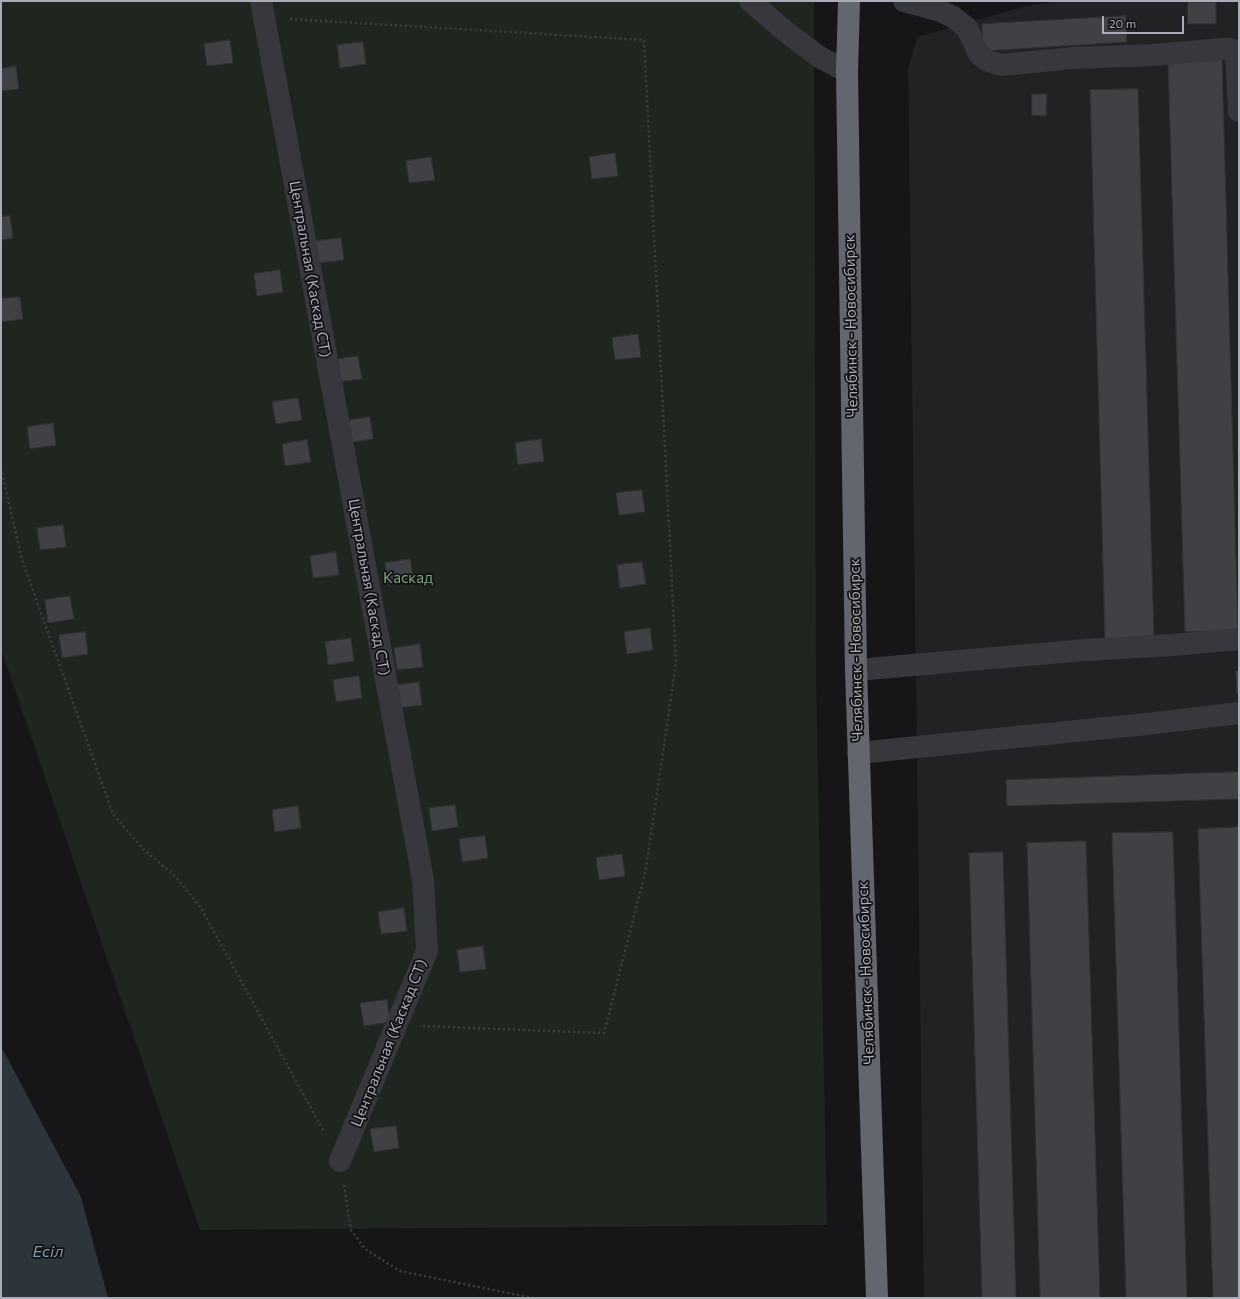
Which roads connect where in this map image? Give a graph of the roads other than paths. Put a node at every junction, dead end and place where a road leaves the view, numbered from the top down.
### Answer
1 (750, 1) edge
2 (849, 1) edge
3 (904, 1) edge
4 (262, 9) edge
5 (847, 72) junction
6 (1239, 111) edge
7 (1239, 639) edge
8 (856, 670) junction
9 (1239, 713) edge
10 (858, 753) junction
11 (340, 1161) road end
12 (878, 1298) edge

1 - 5 street
2 - 5 highway, Челябинск - Новосибирск
3 - 6 street
4 - 11 street, Центральная (Каскад СТ)
5 - 8 highway, Челябинск - Новосибирск
7 - 8 street
8 - 10 highway, Челябинск - Новосибирск
9 - 10 street
10 - 12 highway, Челябинск - Новосибирск

